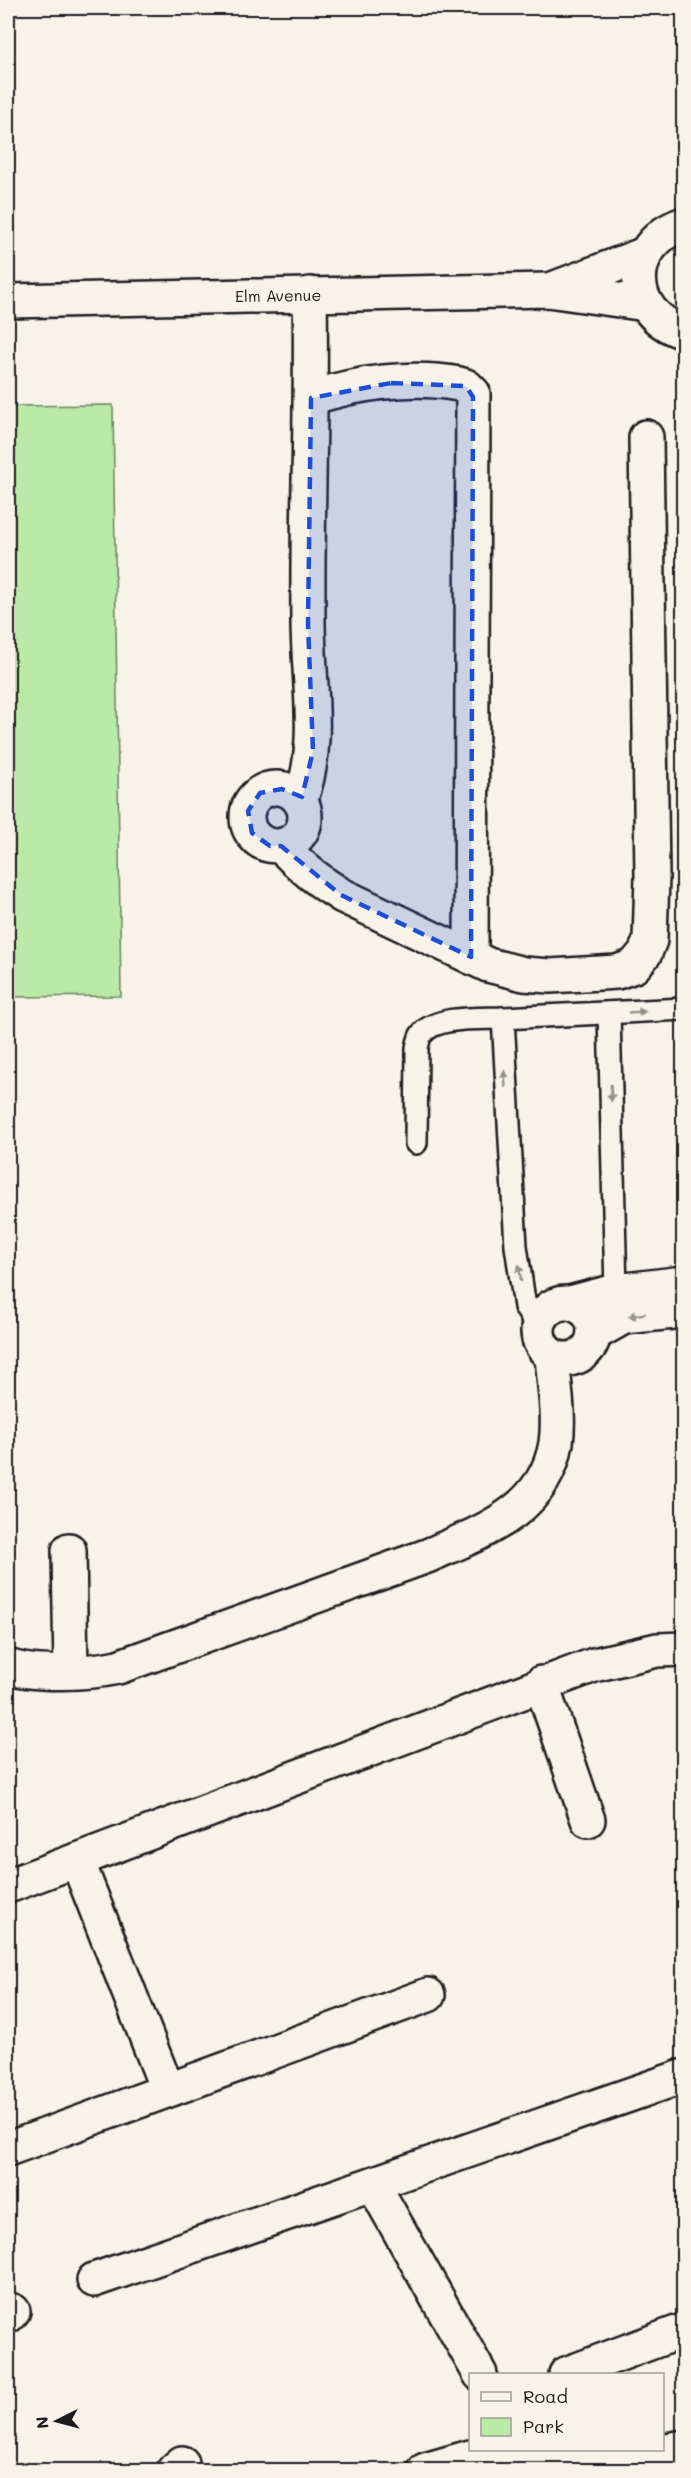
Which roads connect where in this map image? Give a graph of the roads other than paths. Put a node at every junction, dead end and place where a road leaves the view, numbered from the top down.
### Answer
1 (684, 224) edge
2 (645, 254) junction
3 (549, 290) junction
4 (310, 294) junction
5 (8, 301) edge
6 (646, 304) junction
7 (679, 337) edge
8 (311, 398) junction
9 (646, 437) dead end
10 (300, 801) junction
11 (281, 846) junction
12 (471, 957) junction
13 (684, 1009) edge
14 (609, 1013) junction
15 (503, 1018) junction
16 (416, 1143) dead end
17 (684, 1283) edge
18 (616, 1291) junction
19 (684, 1311) edge
20 (567, 1343) junction
21 (69, 1550) dead end
22 (684, 1649) edge
23 (8, 1666) edge
24 (71, 1672) junction
25 (541, 1683) junction
26 (588, 1820) dead end
27 (77, 1860) junction
28 (8, 1886) edge
29 (428, 1995) dead end
30 (684, 2076) edge
31 (167, 2089) junction
32 (8, 2149) edge
33 (373, 2184) junction
34 (94, 2280) dead end
35 (679, 2332) dead end
36 (479, 2373) edge
37 (569, 2373) edge
38 (684, 2447) edge
39 (664, 2450) edge
40 (661, 2451) edge
41 (608, 2460) junction
42 (425, 2470) edge
43 (660, 2470) edge

1 - 2 street
2 - 3 street, Elm Avenue
2 - 6 street
3 - 4 street, Elm Avenue
3 - 6 street, Elm Avenue
4 - 5 street, Elm Avenue
4 - 8 street
6 - 7 street
8 - 10 street
8 - 12 street
9 - 12 street
10 - 11 street
10 - 11 street
11 - 12 street
14 -> 13 lane
14 - 15 lane
14 -> 18 lane
15 - 16 lane
20 -> 15 lane
17 - 18 street
18 - 20 street
19 -> 20 street
20 - 24 street
21 - 24 street
22 - 25 street
23 - 24 street
25 - 26 street
25 - 27 street
27 - 28 street
27 - 31 street
29 - 31 street
30 - 33 street
31 - 32 street
33 - 34 street
33 - 36 street
35 - 37 street
38 - 39 street
40 - 41 street
41 - 42 street
41 - 43 street

